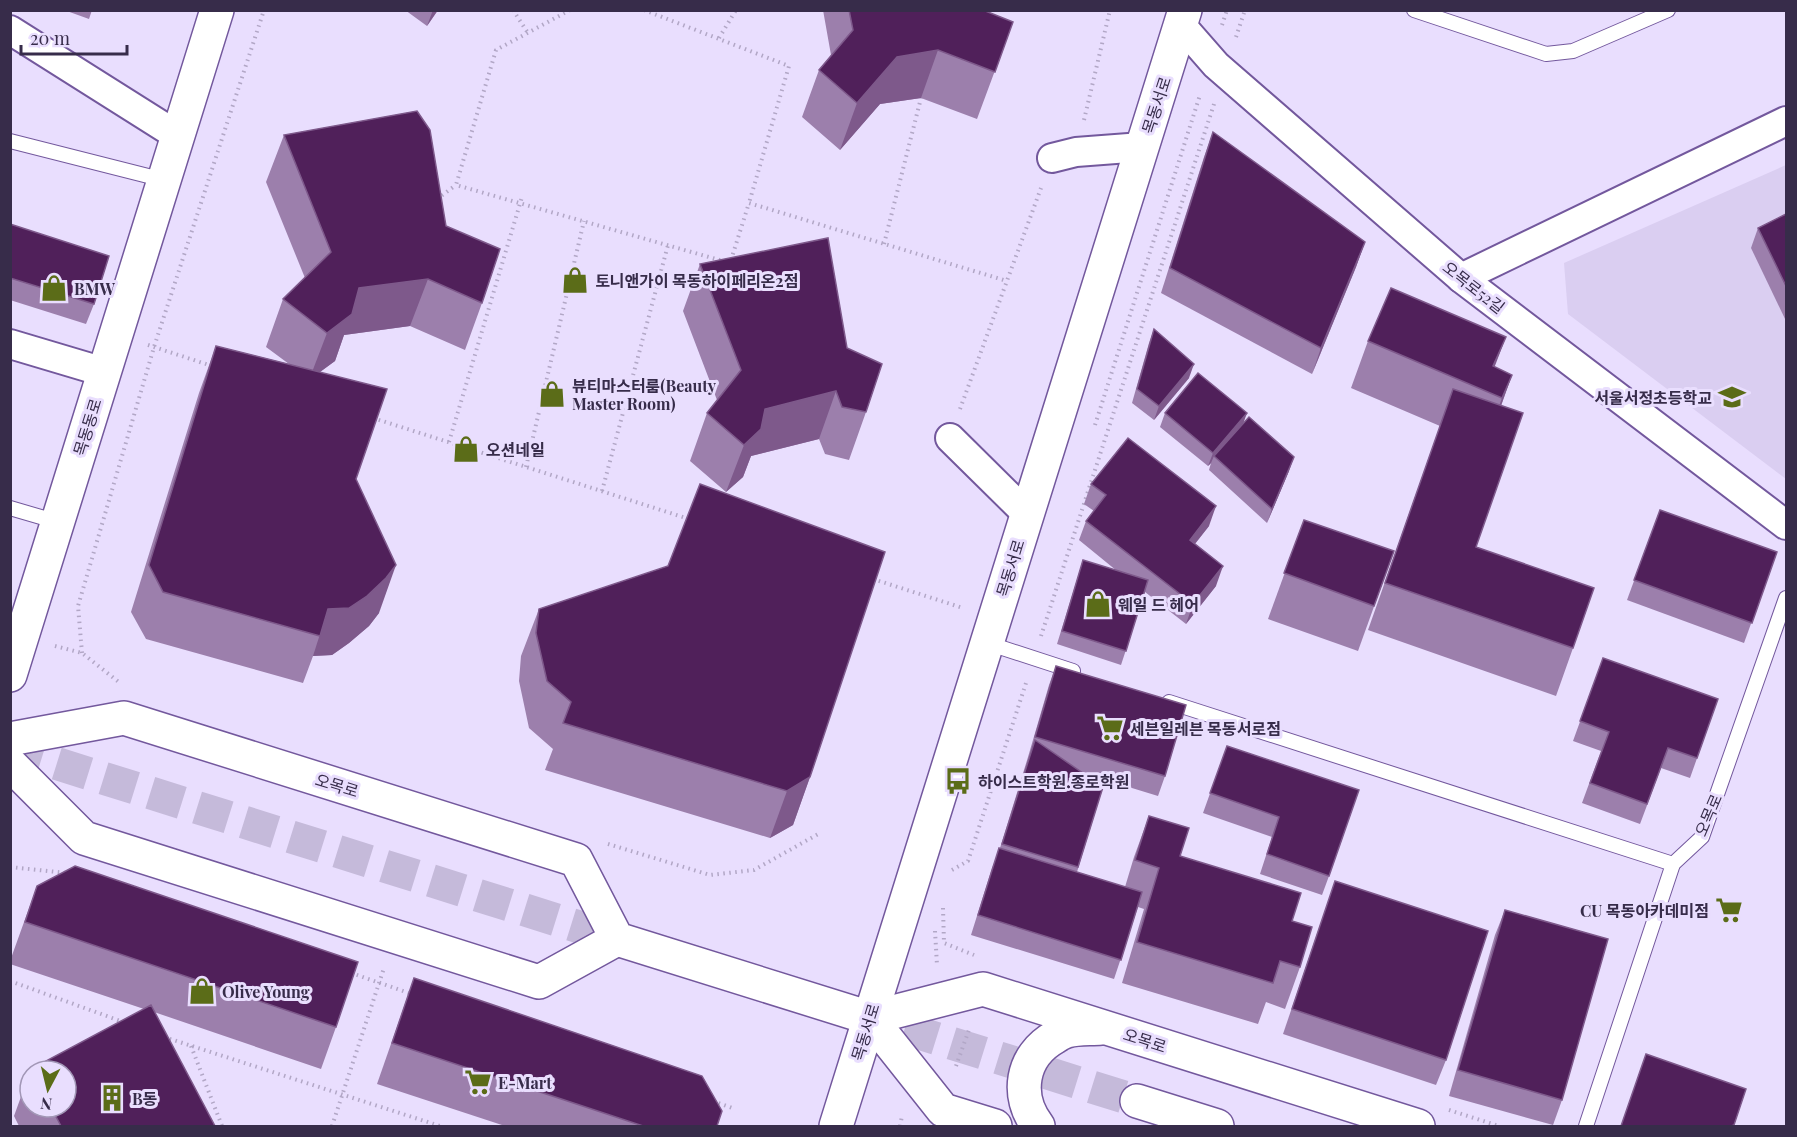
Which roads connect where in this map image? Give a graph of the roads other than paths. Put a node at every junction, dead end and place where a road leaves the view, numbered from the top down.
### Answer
1 (217, 10) edge
2 (1414, 10) edge
3 (1668, 10) edge
4 (1183, 18) edge
5 (10, 30) edge
6 (1786, 121) edge
7 (178, 136) junction
8 (10, 141) edge
9 (1142, 147) junction
10 (1064, 155) road end
11 (164, 180) junction
12 (1461, 278) junction
13 (10, 344) edge
14 (104, 372) junction
15 (950, 438) road end
16 (10, 508) edge
17 (1027, 514) junction
18 (58, 522) junction
19 (1786, 525) edge
20 (1786, 598) edge
21 (991, 631) junction
22 (10, 675) edge
23 (1088, 676) edge
24 (1152, 697) edge
25 (10, 739) edge
26 (10, 764) edge
27 (1673, 864) junction
28 (617, 939) junction
29 (870, 1018) junction
30 (1105, 1028) junction
31 (1137, 1101) tunnel mouth
32 (836, 1126) edge
33 (995, 1126) edge
34 (1038, 1126) edge
35 (1217, 1126) edge
36 (1418, 1126) edge
37 (1587, 1126) edge

1 - 7 main road, 목동동로
2 - 3 lane
4 - 9 main road, 목동서로
4 - 12 street, 오목로52길
5 - 7 street
6 - 12 street
7 - 11 main road, 목동동로
8 - 11 lane
9 - 10 street
9 - 17 main road, 목동서로
11 - 14 main road, 목동동로
12 - 19 street, 오목로52길
13 - 14 street
14 - 18 main road, 목동동로
15 - 17 street
16 - 18 lane
17 - 21 main road, 목동서로
18 - 22 main road, 목동동로
20 - 27 lane, 오목로
21 - 23 lane
21 - 29 main road, 목동서로
24 - 27 lane
25 - 28 main road, 오목로
26 - 28 main road
27 - 37 lane, 오목로
28 - 29 main road
29 - 30 main road, 오목로
29 - 32 main road, 목동서로
29 - 33 main road
30 - 34 main road
30 - 36 main road, 오목로
31 - 35 main road

